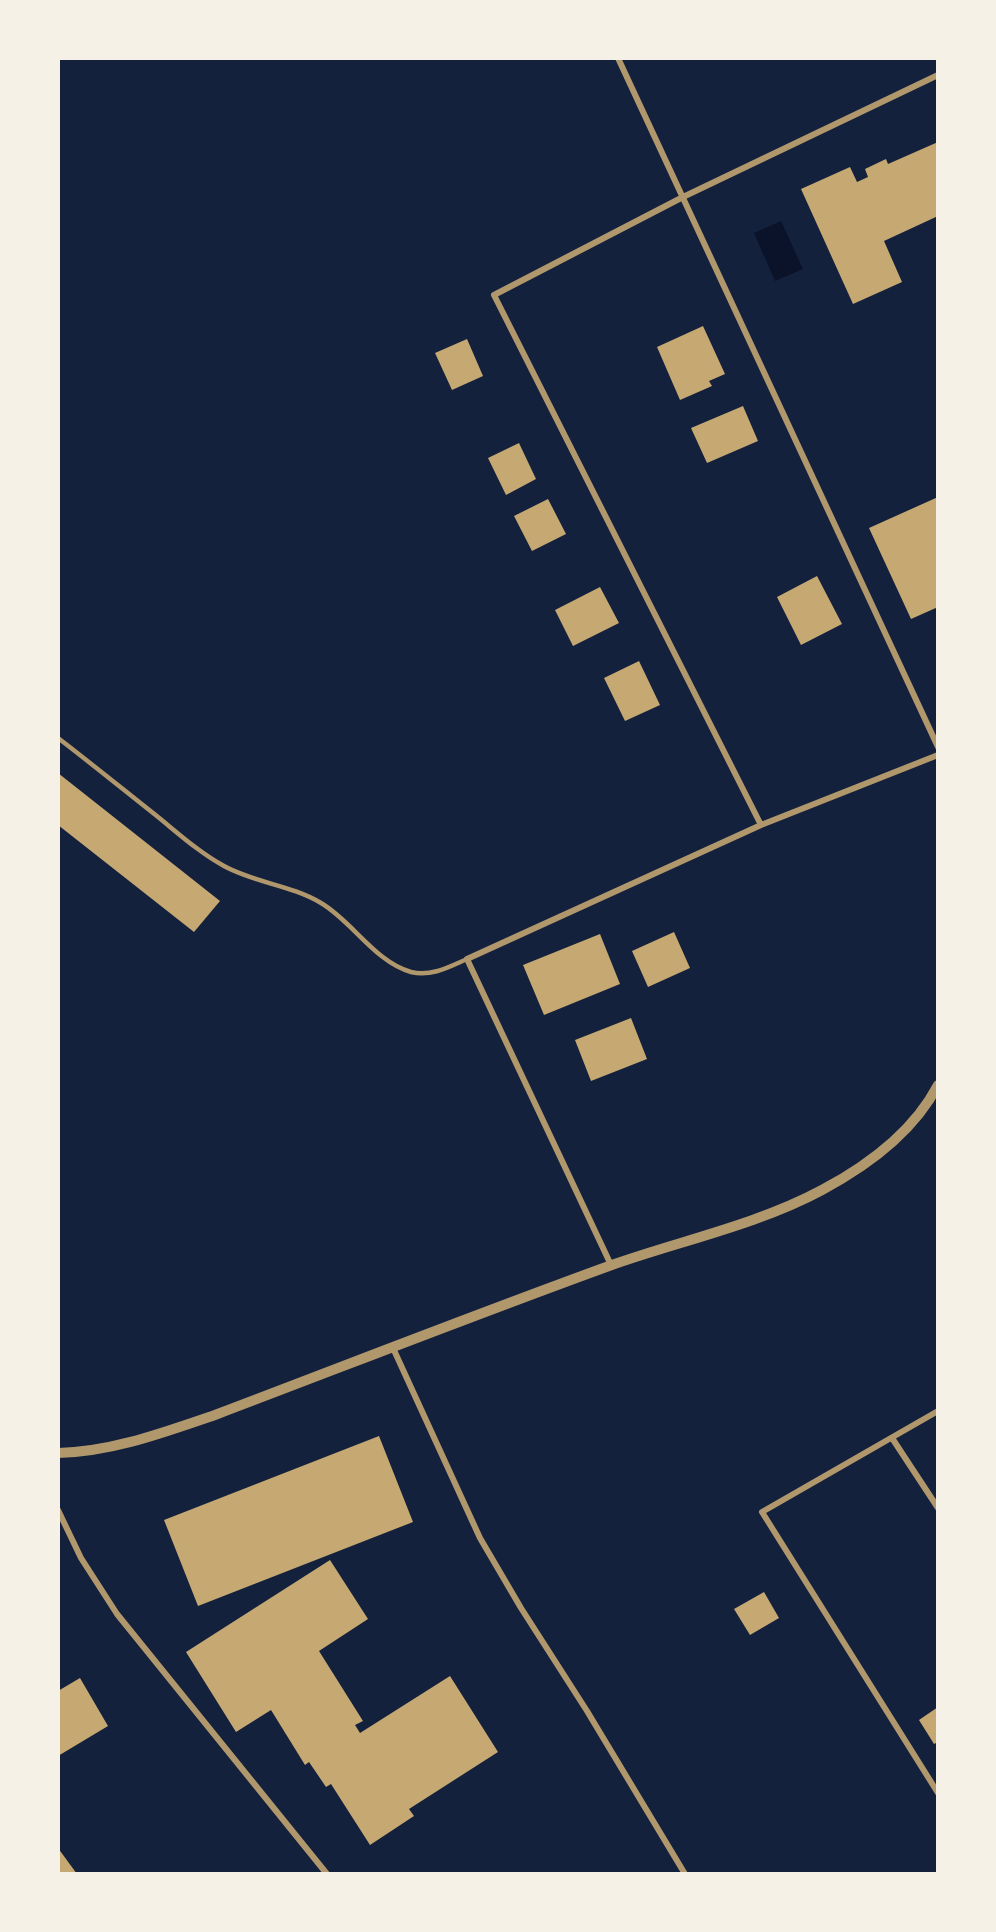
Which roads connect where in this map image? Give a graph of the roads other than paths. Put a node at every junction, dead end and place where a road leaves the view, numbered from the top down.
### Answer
1 (618, 58) edge
2 (938, 75) edge
3 (683, 198) junction
4 (58, 738) edge
5 (938, 747) edge
6 (938, 755) edge
7 (761, 825) junction
8 (467, 959) junction
9 (938, 1085) edge
10 (611, 1265) junction
11 (393, 1348) junction
12 (938, 1412) edge
13 (892, 1438) junction
14 (58, 1453) edge
15 (938, 1508) edge
16 (58, 1510) edge
17 (938, 1793) edge
18 (327, 1874) edge
19 (685, 1874) edge

1 - 3 street
2 - 3 street
3 - 5 street
3 - 7 street
4 - 8 lane
6 - 7 street
7 - 8 street
8 - 10 street
9 - 10 street
10 - 11 street
11 - 14 street
11 - 19 street
12 - 13 street
13 - 15 street
13 - 17 street
16 - 18 street

